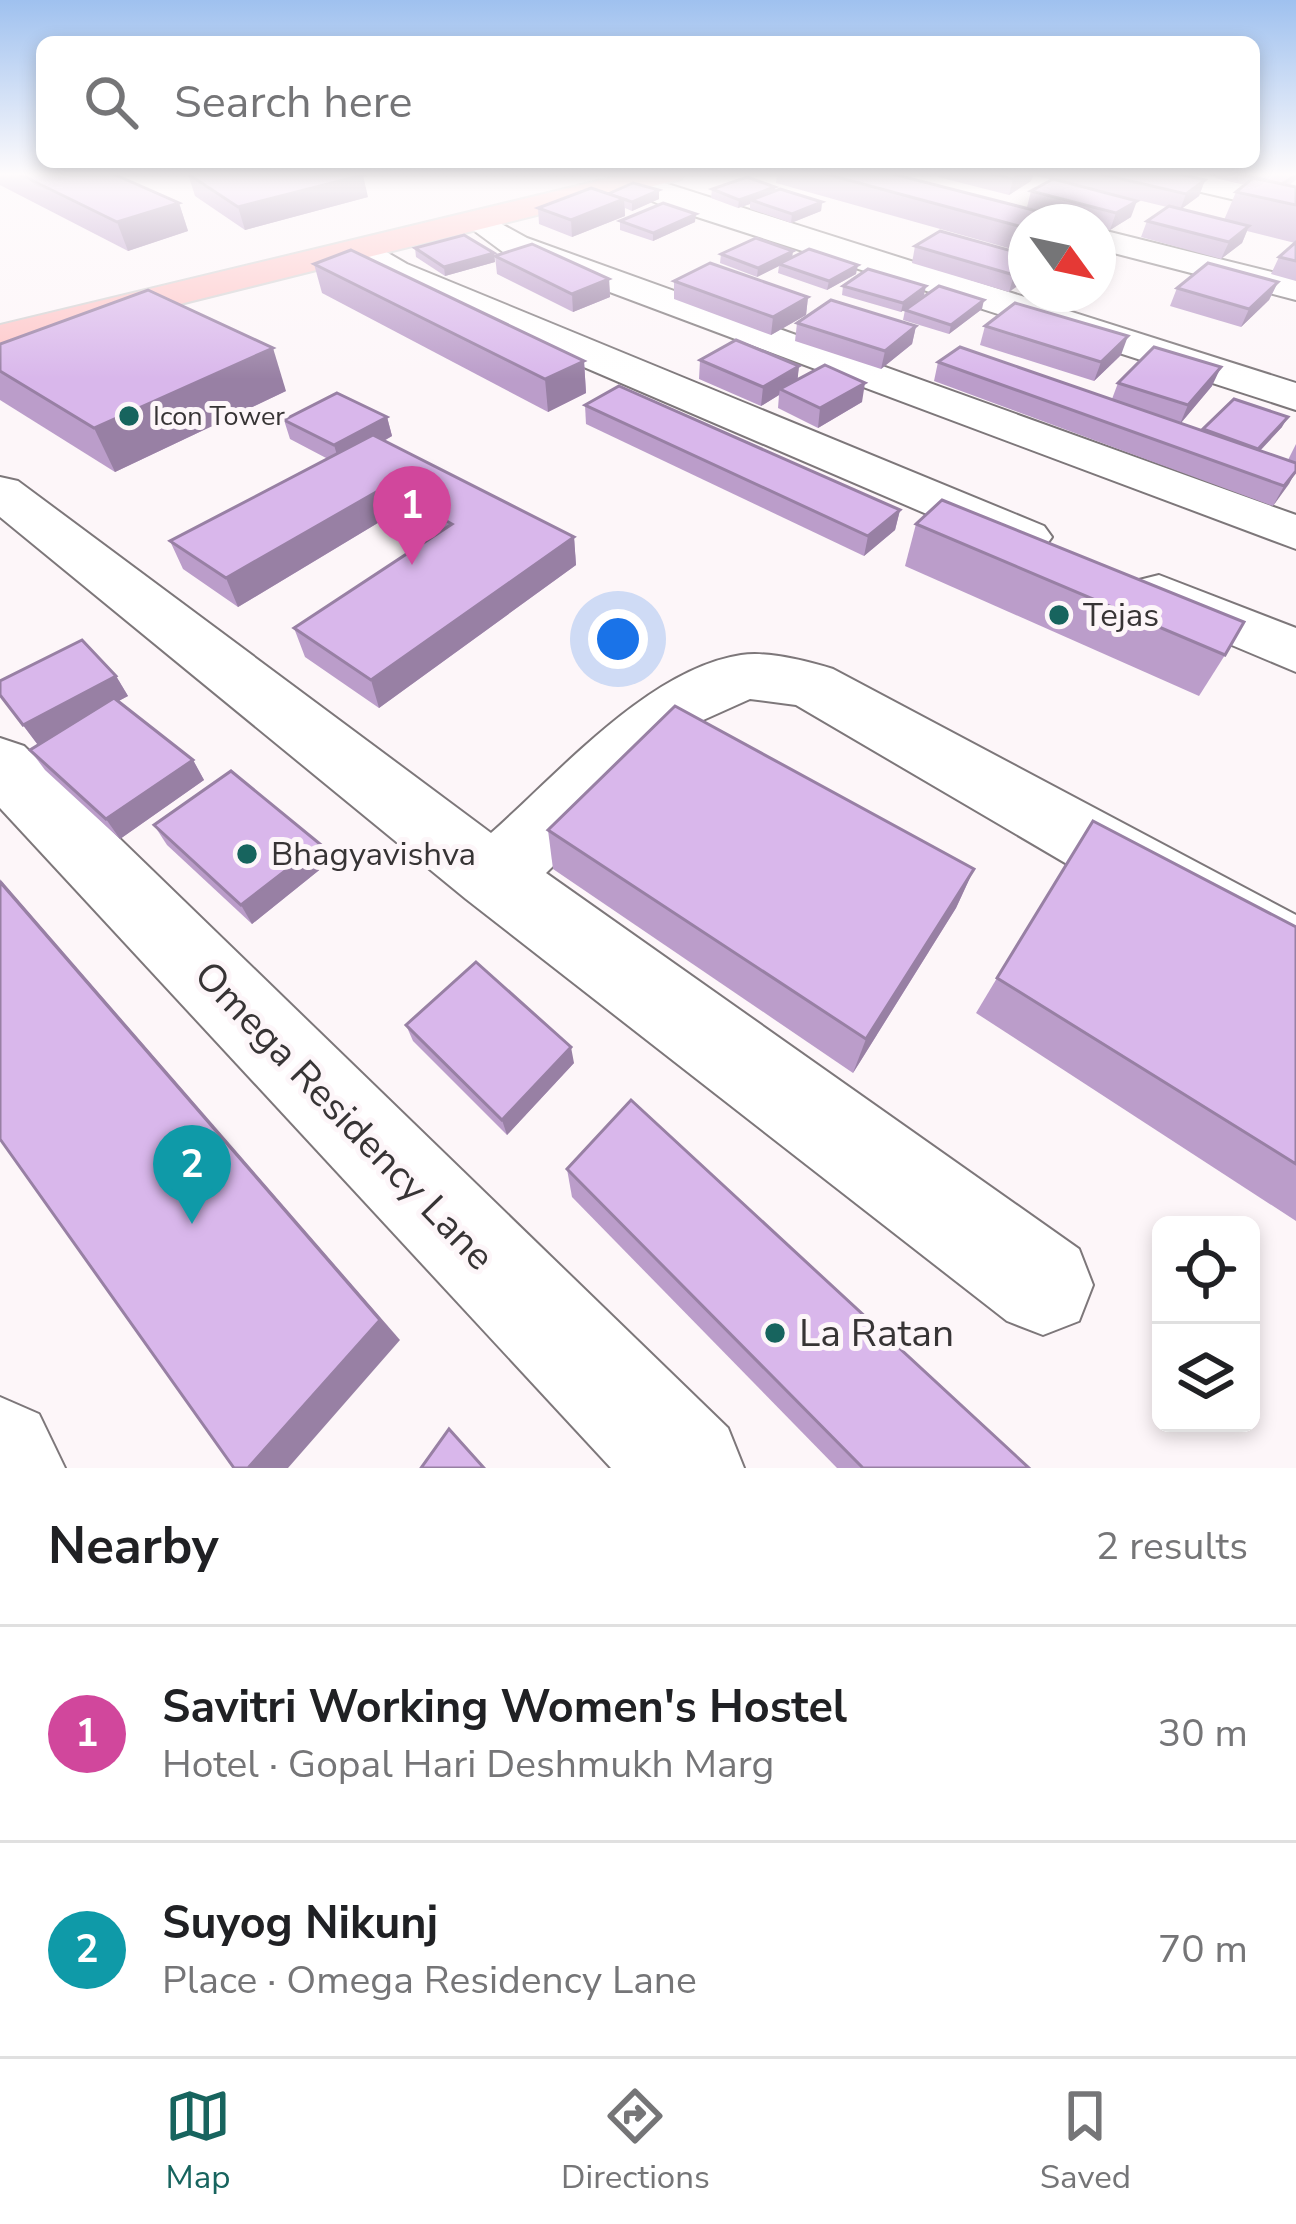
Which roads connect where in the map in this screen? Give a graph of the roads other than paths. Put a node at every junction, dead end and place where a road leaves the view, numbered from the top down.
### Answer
1 (334, 242) edge
2 (397, 242) edge
3 (510, 242) edge
4 (807, 242) edge
5 (1116, 244) edge
6 (364, 250) junction
7 (1296, 290) edge
8 (0, 314) edge
9 (0, 337) edge
10 (1296, 397) edge
11 (0, 492) edge
12 (1296, 533) edge
13 (1296, 651) edge
14 (0, 764) edge
15 (493, 877) junction
16 (1296, 956) edge
17 (1043, 1285) dead end
18 (0, 1454) edge
19 (9, 1468) edge
20 (688, 1468) edge

1 - 8 main road
2 - 6 main road
3 - 12 street
4 - 10 street
5 - 7 street
6 - 9 main road
6 - 13 street
11 - 15 street
14 - 20 street, Omega Residency Lane
15 - 16 street
15 - 17 street
18 - 19 street

